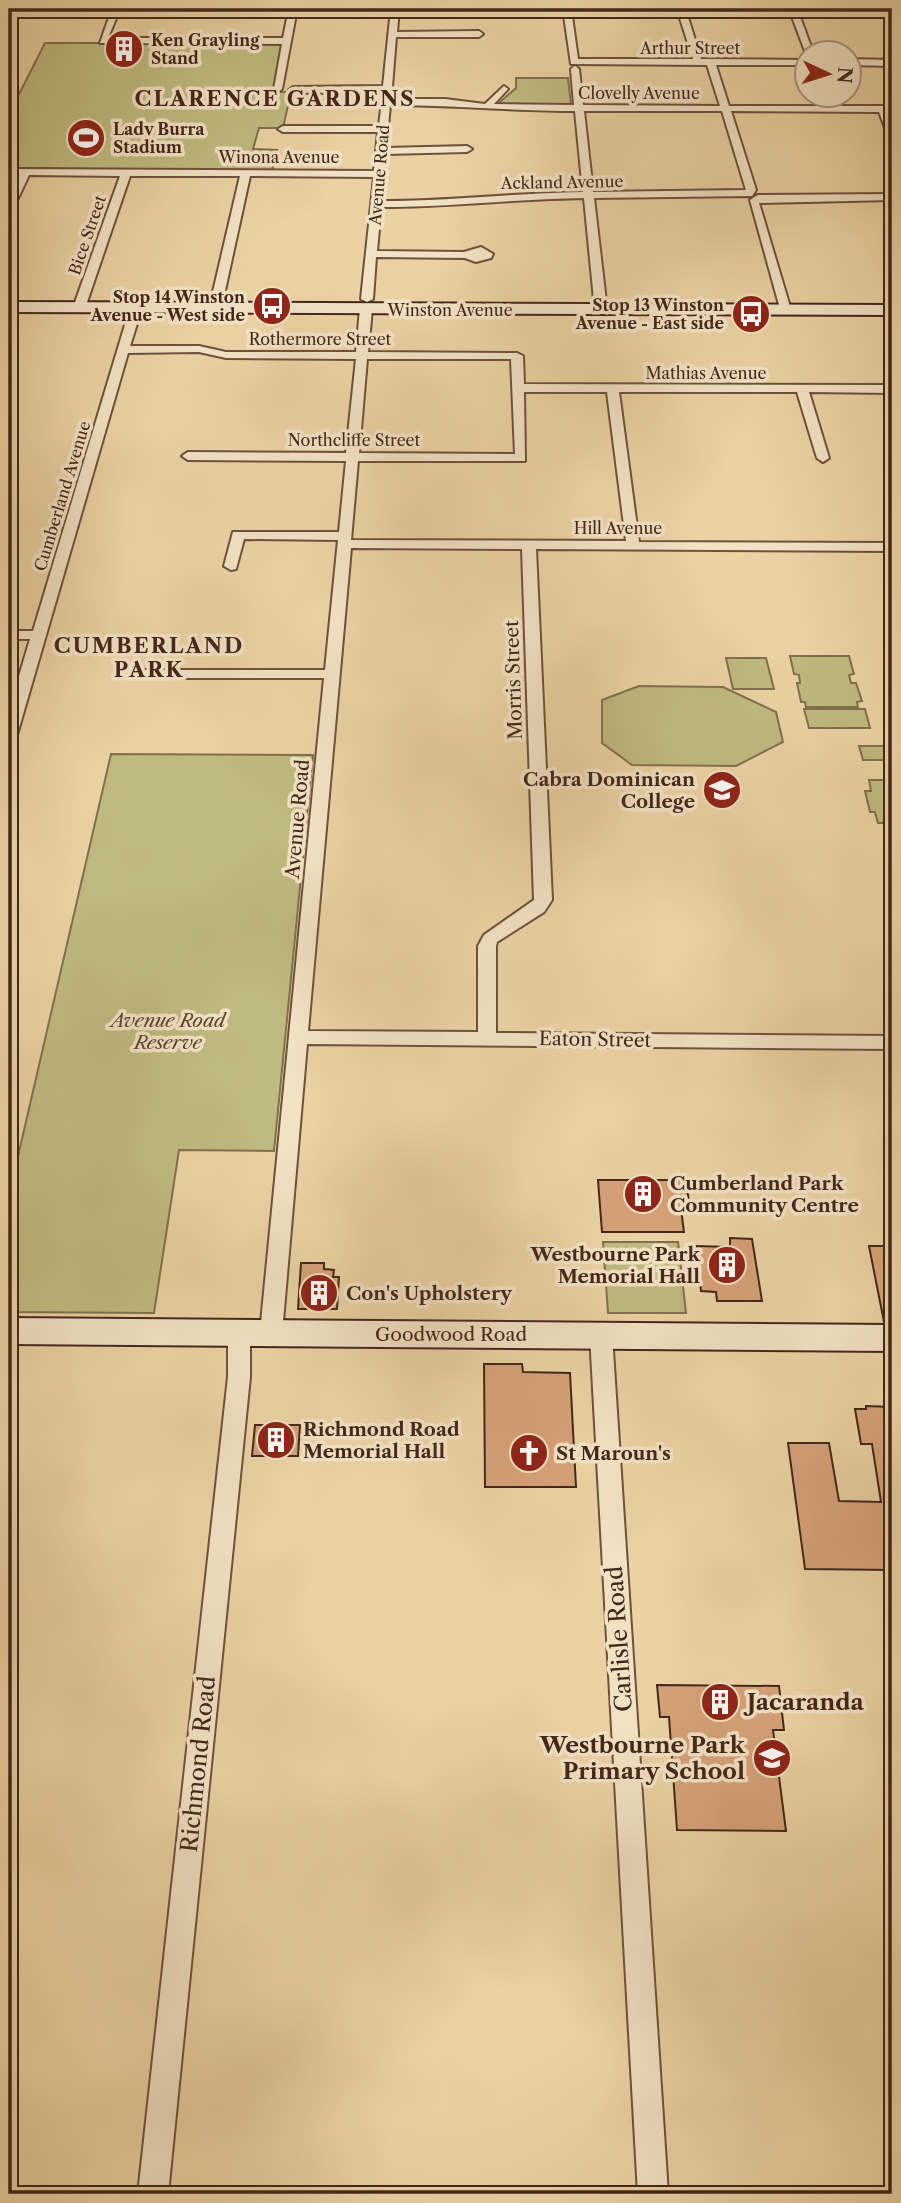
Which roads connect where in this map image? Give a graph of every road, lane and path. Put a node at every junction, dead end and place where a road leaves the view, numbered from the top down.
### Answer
1 (116, 9) edge
2 (293, 9) edge
3 (395, 9) edge
4 (567, 9) edge
5 (681, 10) edge
6 (793, 10) edge
7 (889, 11) edge
8 (479, 34) dead end
9 (392, 35) junction
10 (804, 38) edge
11 (287, 41) junction
12 (698, 62) junction
13 (711, 62) junction
14 (792, 62) edge
15 (862, 62) edge
16 (892, 63) edge
17 (575, 65) junction
18 (278, 89) dead end
19 (386, 89) junction
20 (504, 89) dead end
21 (293, 90) dead end
22 (385, 102) junction
23 (487, 107) junction
24 (580, 108) junction
25 (727, 109) junction
26 (887, 109) edge
27 (283, 129) dead end
28 (384, 129) junction
29 (892, 133) edge
30 (467, 149) dead end
31 (383, 151) junction
32 (9, 173) edge
33 (25, 173) junction
34 (126, 173) junction
35 (246, 173) junction
36 (380, 174) junction
37 (589, 196) junction
38 (753, 196) junction
39 (892, 197) edge
40 (377, 204) junction
41 (9, 207) edge
42 (373, 254) junction
43 (467, 255) dead end
44 (367, 304) junction
45 (9, 307) edge
46 (79, 308) junction
47 (136, 308) junction
48 (215, 309) junction
49 (601, 310) junction
50 (785, 310) junction
51 (892, 310) edge
52 (124, 349) junction
53 (363, 355) junction
54 (519, 388) junction
55 (613, 388) junction
56 (802, 389) junction
57 (892, 389) edge
58 (188, 456) dead end
59 (352, 457) junction
60 (823, 458) dead end
61 (344, 540) junction
62 (529, 545) junction
63 (633, 546) junction
64 (892, 547) edge
65 (232, 566) dead end
66 (9, 635) edge
67 (38, 635) junction
68 (139, 674) dead end
69 (331, 674) junction
70 (9, 734) edge
71 (297, 1037) junction
72 (487, 1038) junction
73 (892, 1043) edge
74 (9, 1331) edge
75 (239, 1332) junction
76 (271, 1333) junction
77 (601, 1335) junction
78 (892, 1338) edge
79 (153, 2194) edge
80 (653, 2194) edge

1 - 11 street
2 - 11 street
3 - 9 street, Avenue Road
4 - 17 street
5 - 6 street
5 - 12 street
6 - 7 street
6 - 10 street
8 - 9 street
9 - 19 street, Avenue Road
11 - 18 street
12 - 13 street, Arthur Street
12 - 17 street, Arthur Street
13 - 14 street, Arthur Street
13 - 25 street
15 - 16 street
17 - 24 street
19 - 21 street
19 - 22 street, Avenue Road
20 - 23 street
22 - 23 street, Clovelly Avenue
22 - 28 street, Avenue Road
23 - 24 street, Clovelly Avenue
24 - 25 street, Clovelly Avenue
24 - 37 street
25 - 26 street, Clovelly Avenue
25 - 38 street
26 - 29 street
27 - 28 street
28 - 31 street, Avenue Road
30 - 31 street
31 - 36 street, Avenue Road
32 - 33 street, Winona Avenue
33 - 34 street, Winona Avenue
33 - 41 street
34 - 35 street, Winona Avenue
34 - 46 street, Bice Street
35 - 36 street, Winona Avenue
35 - 48 street
36 - 40 street, Avenue Road
37 - 38 street, Ackland Avenue
37 - 40 street, Ackland Avenue
37 - 49 street
38 - 39 street, Ackland Avenue
38 - 50 street
40 - 42 street, Avenue Road
42 - 43 street
42 - 44 street, Avenue Road
44 - 48 street, Winston Avenue
44 - 49 street, Winston Avenue
44 - 53 street, Avenue Road
45 - 46 street, Winston Avenue
46 - 47 street, Winston Avenue
47 - 48 street, Winston Avenue
47 - 52 street, Cumberland Avenue
49 - 50 street, Winston Avenue
50 - 51 street, Winston Avenue
52 - 53 street, Rothermore Street
52 - 67 street, Cumberland Avenue
53 - 54 street, Rothermore Street
53 - 59 street, Avenue Road
54 - 55 street, Mathias Avenue
54 - 59 street, Northcliffe Street
55 - 56 street, Mathias Avenue
55 - 63 street
56 - 57 street, Mathias Avenue
56 - 60 street
58 - 59 street, Northcliffe Street
59 - 61 street, Avenue Road
61 - 62 street, Hill Avenue
61 - 65 street, Hill Avenue
61 - 69 street, Avenue Road
62 - 63 street, Hill Avenue
62 - 72 street, Morris Street
63 - 64 street, Hill Avenue
66 - 67 street
67 - 70 street, Cumberland Avenue
68 - 69 street
69 - 71 street, Avenue Road
71 - 72 street, Eaton Street
71 - 76 street, Avenue Road
72 - 73 street, Eaton Street
74 - 75 street, Goodwood Road
75 - 76 street, Goodwood Road
75 - 79 street, Richmond Road
76 - 77 street, Goodwood Road
77 - 78 street, Goodwood Road
77 - 80 street, Carlisle Road

